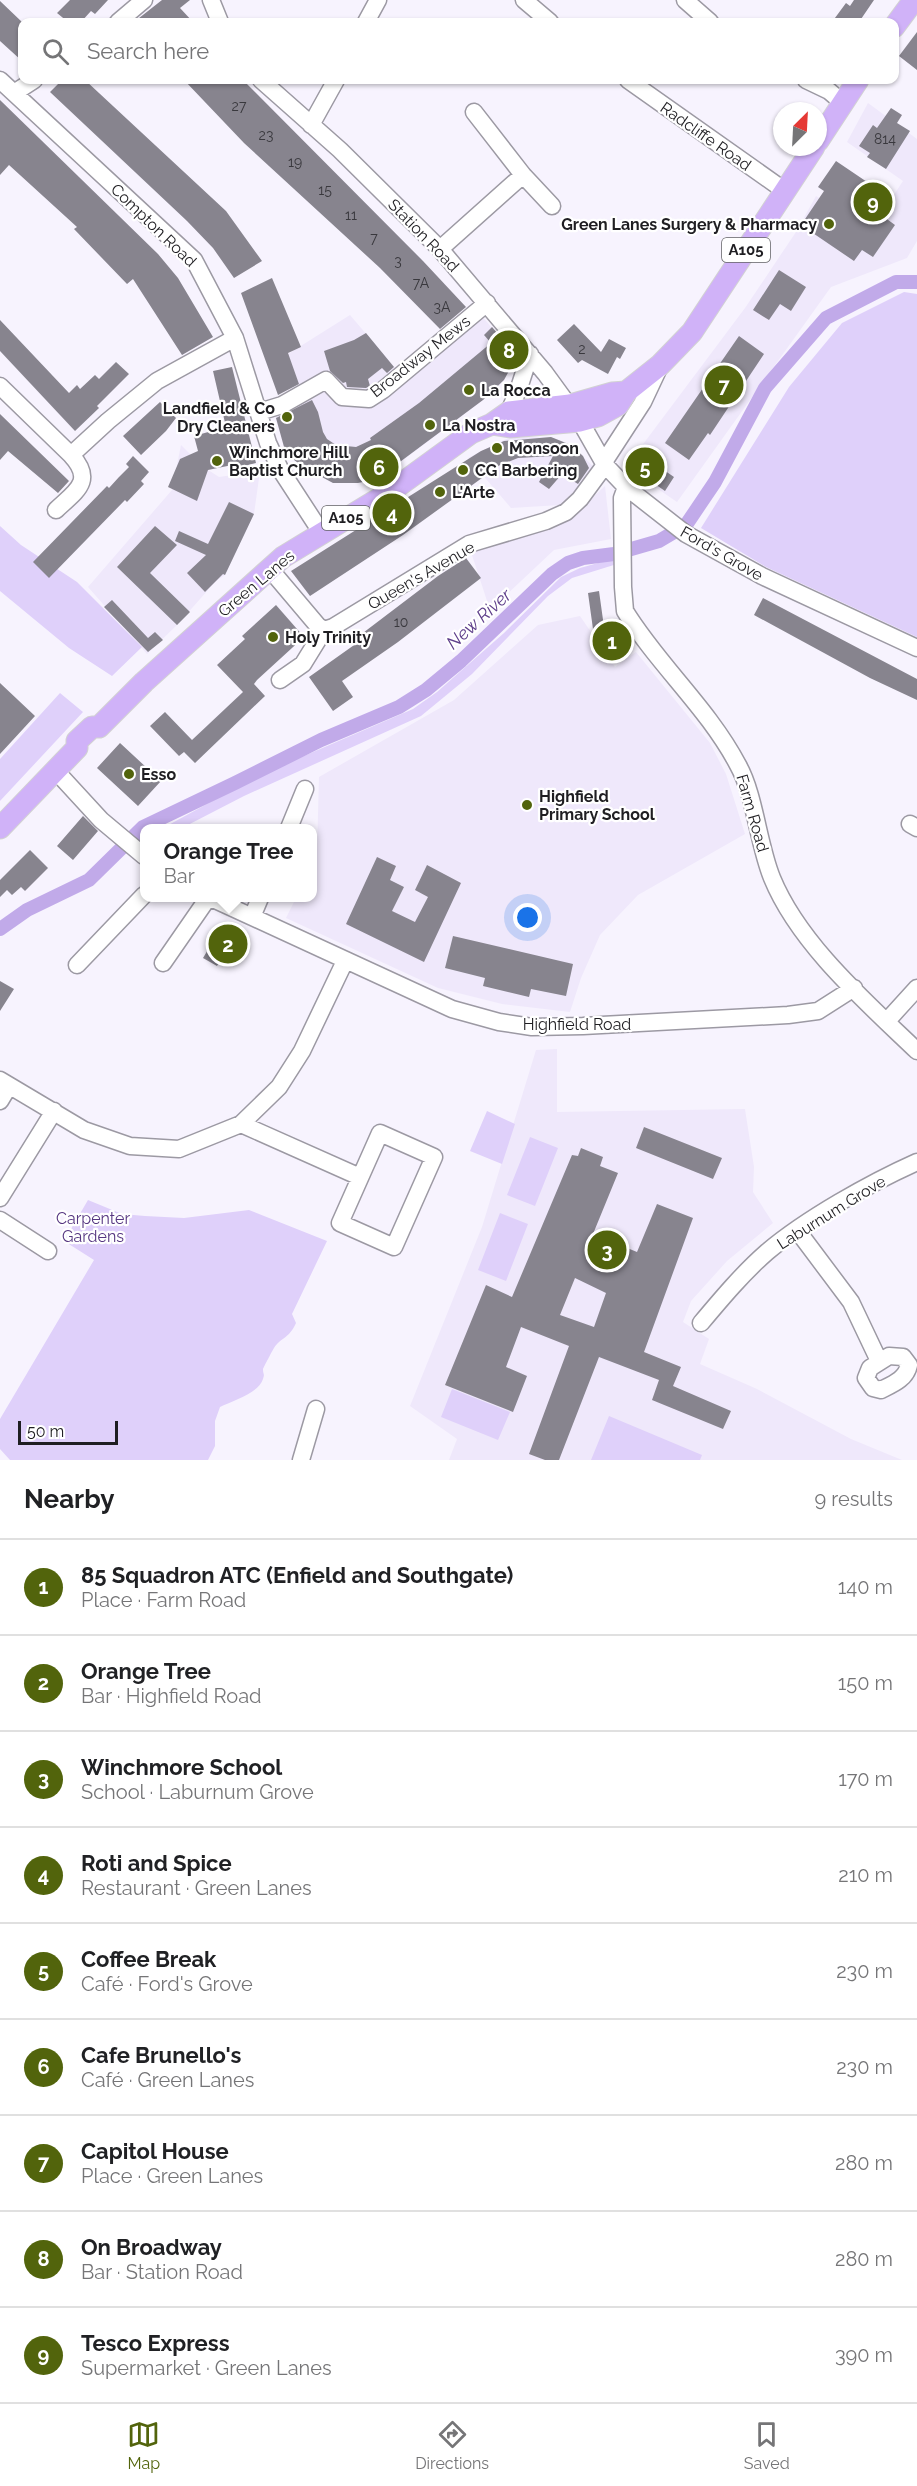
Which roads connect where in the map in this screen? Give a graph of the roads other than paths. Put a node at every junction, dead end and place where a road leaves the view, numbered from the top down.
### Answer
1 (144, 0) edge
2 (211, 0) edge
3 (378, 0) edge
4 (524, 0) edge
5 (685, 0) edge
6 (914, 5) edge
7 (123, 18) edge
8 (218, 18) edge
9 (368, 18) edge
10 (545, 18) edge
11 (705, 18) edge
12 (899, 22) edge
13 (0, 80) edge
14 (28, 84) edge
15 (265, 84) edge
16 (334, 84) edge
17 (634, 84) edge
18 (815, 84) edge
19 (855, 84) edge
20 (14, 93) junction
21 (843, 103) junction
22 (474, 112) dead end
23 (311, 125) junction
24 (827, 127) edge
25 (808, 156) edge
26 (523, 175) junction
27 (785, 191) junction
28 (552, 206) dead end
29 (440, 249) junction
30 (487, 303) junction
31 (235, 338) junction
32 (530, 354) junction
33 (660, 365) junction
34 (0, 386) edge
35 (259, 412) junction
36 (575, 413) junction
37 (500, 418) junction
38 (71, 455) junction
39 (604, 464) junction
40 (626, 487) junction
41 (56, 510) dead end
42 (321, 532) junction
43 (269, 568) junction
44 (324, 630) junction
45 (917, 648) edge
46 (280, 680) dead end
47 (55, 770) junction
48 (305, 789) dead end
49 (291, 824) edge
50 (0, 828) edge
51 (138, 851) edge
52 (140, 899) edge
53 (206, 902) edge
54 (220, 902) edge
55 (258, 902) edge
56 (252, 917) junction
57 (345, 961) junction
58 (163, 963) dead end
59 (77, 965) dead end
60 (854, 988) junction
61 (917, 988) edge
62 (887, 1021) junction
63 (917, 1051) edge
64 (3, 1089) edge
65 (54, 1111) junction
66 (241, 1124) junction
67 (917, 1162) edge
68 (360, 1177) junction
69 (0, 1198) edge
70 (0, 1220) edge
71 (797, 1230) junction
72 (48, 1251) dead end
73 (701, 1323) dead end
74 (875, 1353) dead end
75 (316, 1409) dead end
76 (301, 1460) edge

1 - 7 street
2 - 8 street
3 - 9 street
4 - 10 street
5 - 11 street
6 - 12 main road
13 - 20 street, Compton Road
14 - 20 street
15 - 23 street, Station Road
16 - 23 street
17 - 27 street, Radcliffe Road
18 - 21 street
19 - 21 main road
20 - 31 street, Compton Road
21 - 24 main road
22 - 26 street
23 - 29 street, Station Road
25 - 27 main road, Green Lanes / A105
26 - 28 street
26 - 29 street
27 - 33 main road, Green Lanes / A105
29 - 30 street, Station Road
30 - 32 street, Station Road
30 - 35 street, Broadway Mews
31 - 35 street, Compton Road
31 - 38 street
32 - 36 street, Station Road
32 - 37 street
33 - 36 main road, Green Lanes / A105
33 - 39 street, Queen's Avenue
34 - 38 street
35 - 42 street, Compton Road
36 - 37 main road, Green Lanes / A105
36 - 39 street, Ford's Grove
37 - 42 main road, Green Lanes / A105
38 - 41 street
39 - 40 street, Ford's Grove
39 - 44 street, Queen's Avenue
40 - 45 street, Ford's Grove
40 - 60 street, Farm Road
42 - 43 main road, Green Lanes / A105
43 - 44 street
43 - 47 main road, Green Lanes / A105
44 - 46 street
47 - 50 main road, Green Lanes / A105
47 - 51 street
48 - 49 street
52 - 59 street
53 - 58 street
54 - 56 street, Highfield Road
55 - 56 street
56 - 57 street, Highfield Road
57 - 60 street, Highfield Road
57 - 66 street
60 - 62 street, Farm Road
61 - 62 street
62 - 63 street, Farm Road
64 - 65 street
65 - 66 street
65 - 69 street
66 - 68 street
67 - 71 street, Laburnum Grove
68 - 68 street
70 - 72 street
71 - 73 street, Laburnum Grove
71 - 74 street
75 - 76 street

